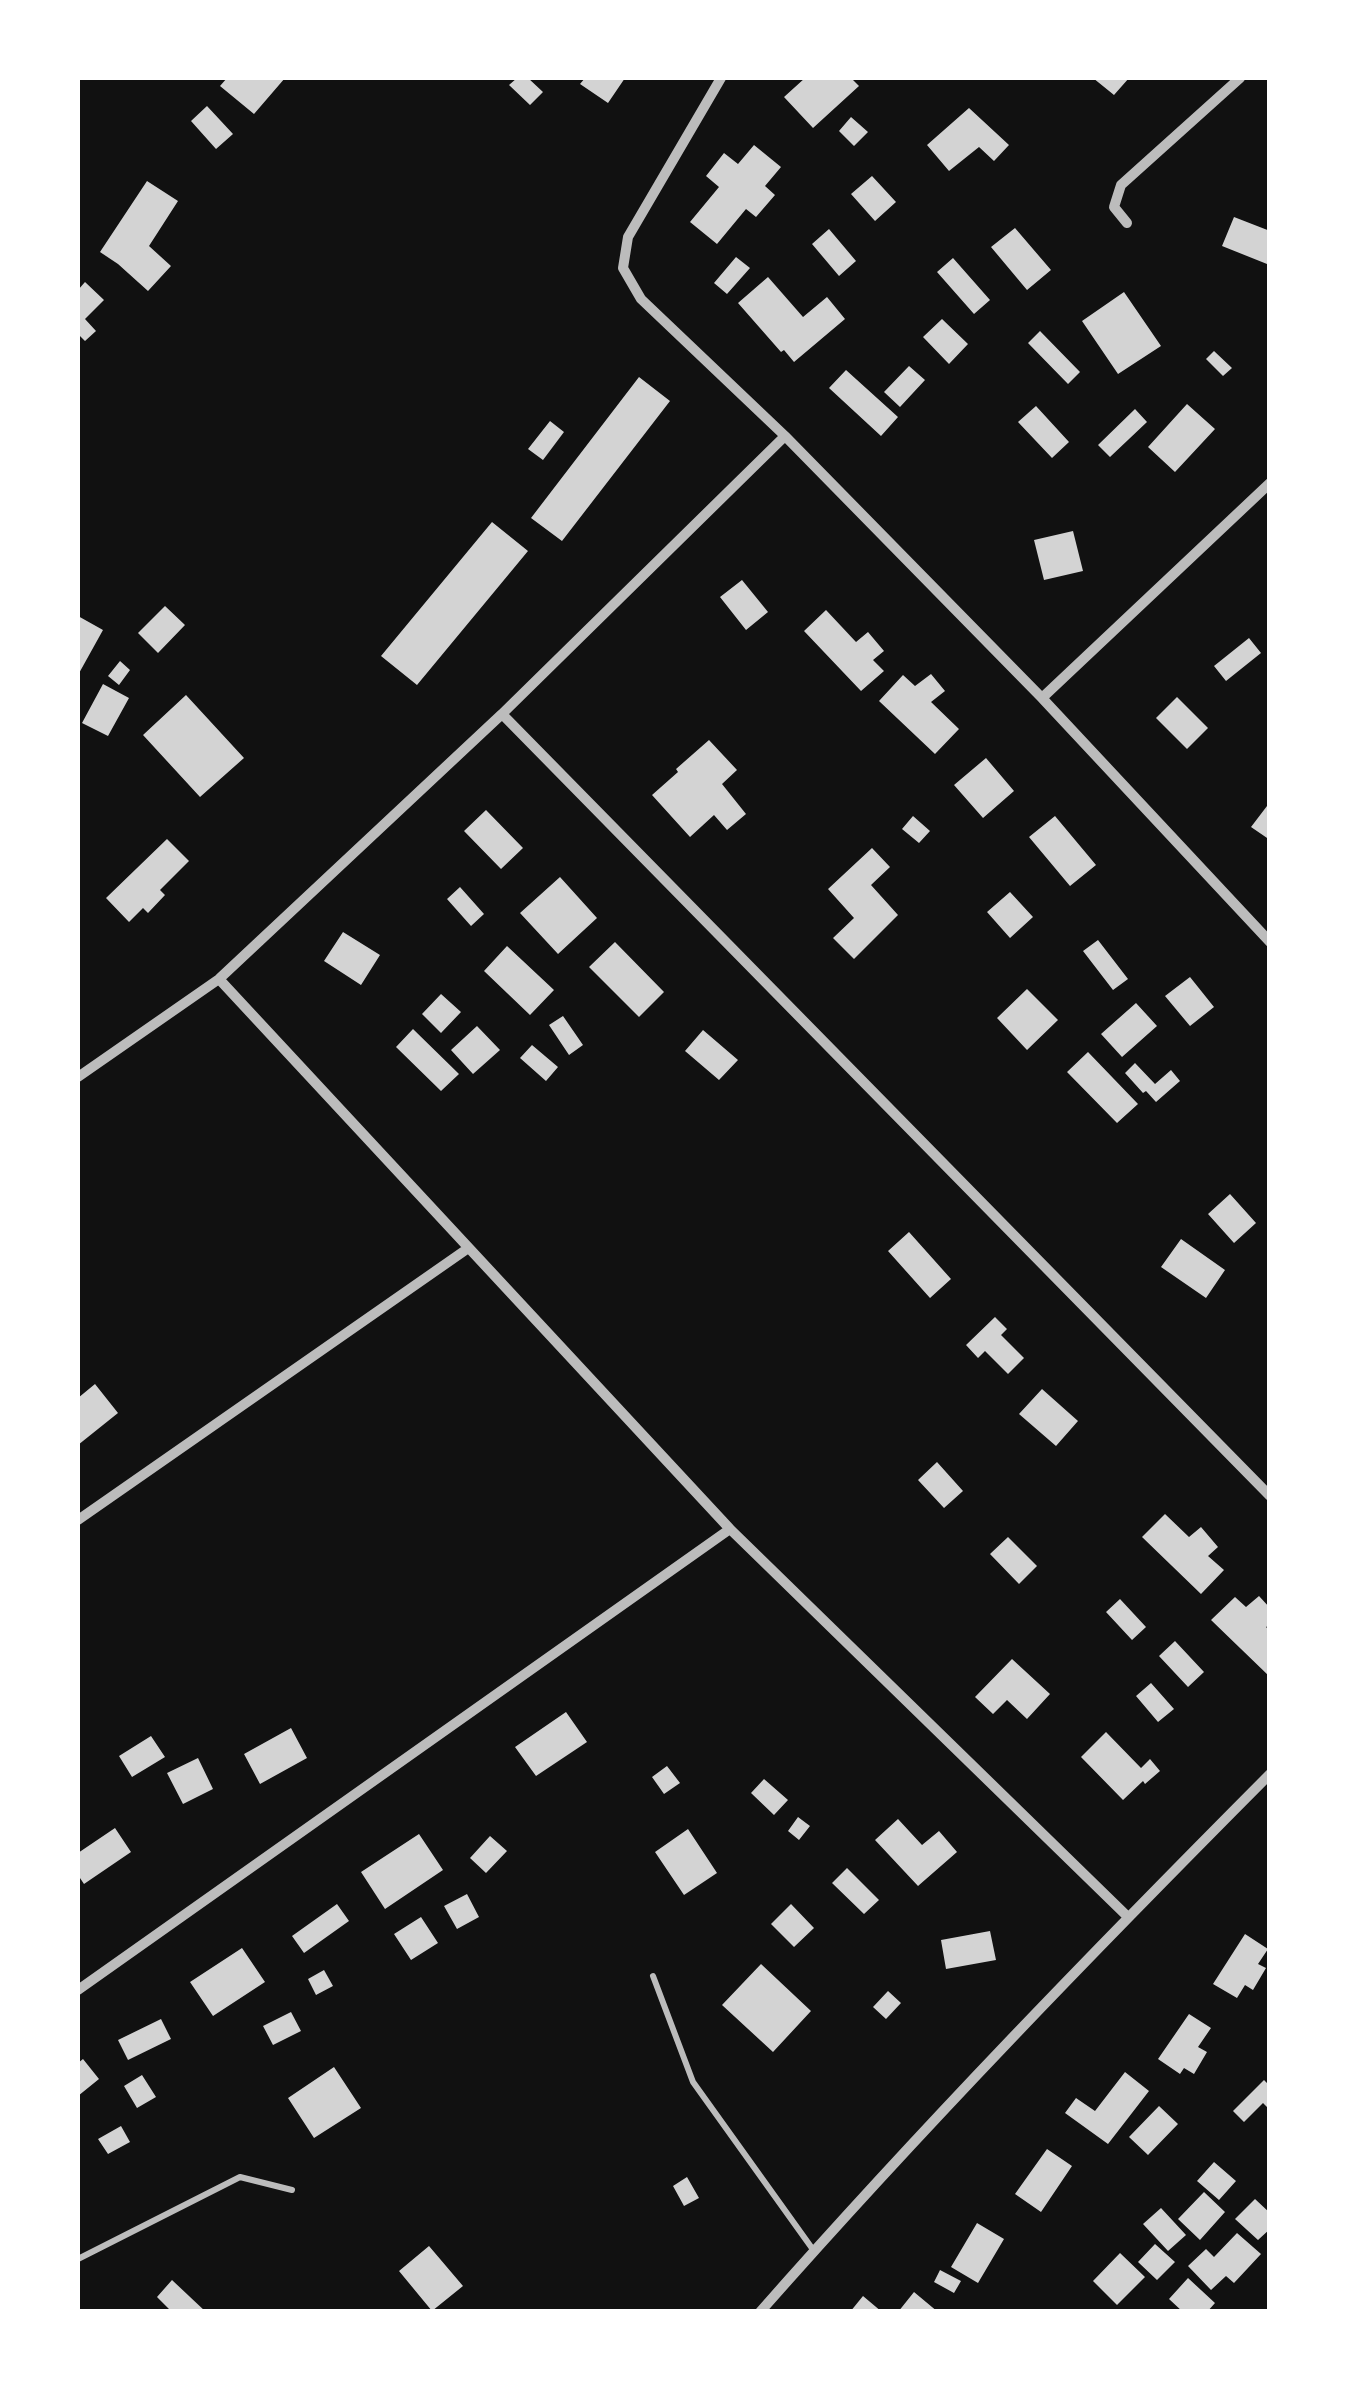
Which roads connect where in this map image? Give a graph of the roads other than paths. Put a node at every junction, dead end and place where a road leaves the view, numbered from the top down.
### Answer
1 (721, 78) edge
2 (1240, 78) edge
3 (1128, 223) dead end
4 (785, 436) junction
5 (1270, 483) edge
6 (1042, 698) junction
7 (502, 714) junction
8 (1270, 942) edge
9 (219, 979) junction
10 (78, 1077) edge
11 (467, 1248) junction
12 (1270, 1496) edge
13 (78, 1520) edge
14 (730, 1529) junction
15 (1270, 1774) edge
16 (1128, 1917) junction
17 (653, 1976) dead end
18 (78, 1990) edge
19 (292, 2190) dead end
20 (814, 2250) junction
21 (78, 2259) edge
22 (760, 2312) edge

1 - 4 street
2 - 3 street
4 - 6 street
4 - 7 street
5 - 6 street
6 - 8 street
7 - 9 street
7 - 12 street
9 - 10 street
9 - 11 street
11 - 13 street
11 - 14 street
14 - 16 street
14 - 18 street
15 - 16 street
16 - 20 street
17 - 20 lane
19 - 21 lane
20 - 22 street

